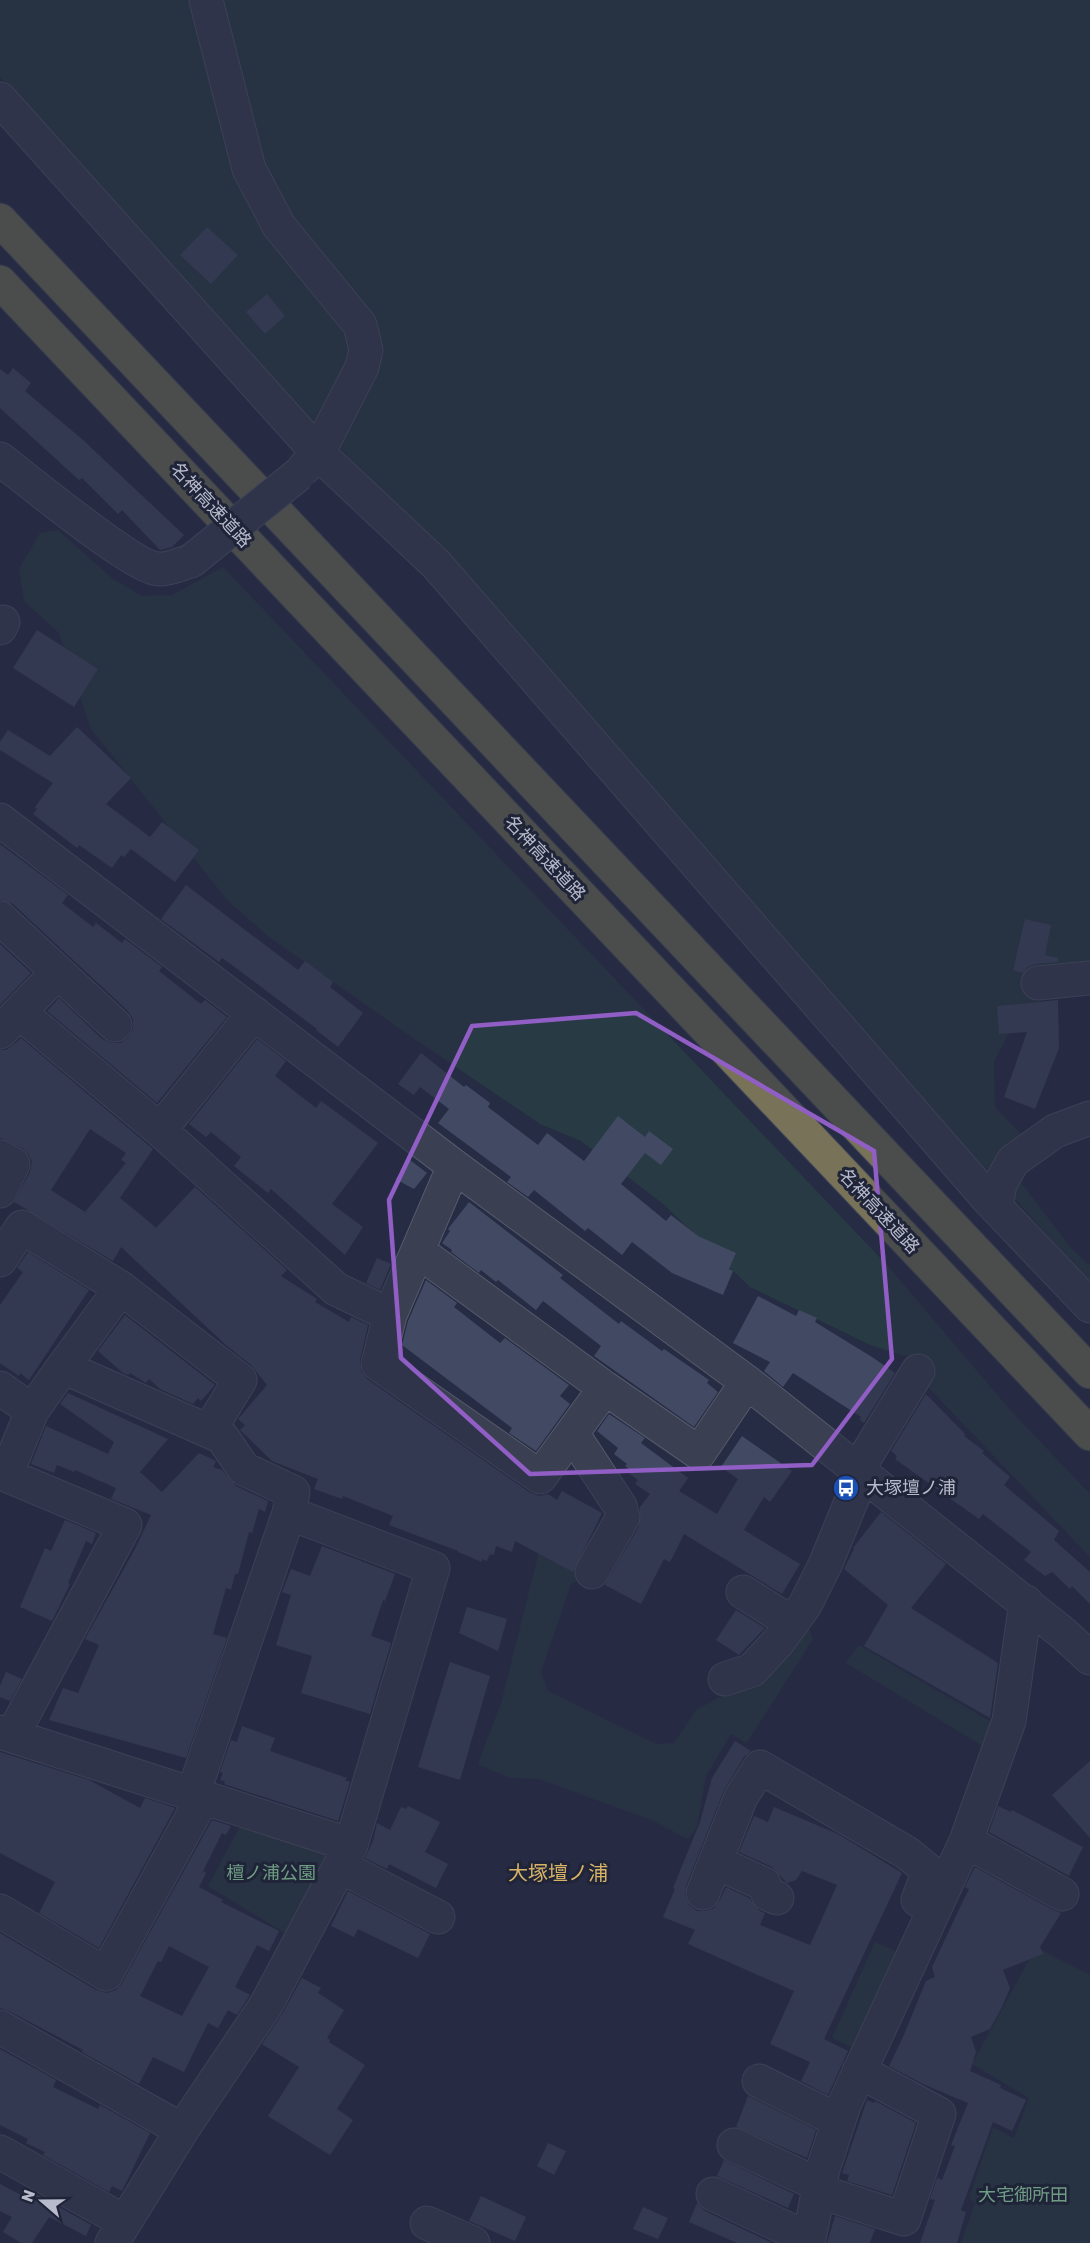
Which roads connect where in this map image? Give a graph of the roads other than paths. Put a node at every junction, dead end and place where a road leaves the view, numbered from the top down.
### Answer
1 (206, 0) edge
2 (0, 99) edge
3 (0, 220) edge
4 (0, 282) edge
5 (0, 459) edge
6 (309, 463) junction
7 (0, 820) edge
8 (0, 918) edge
9 (58, 972) junction
10 (1090, 978) edge
11 (1038, 983) dead end
12 (254, 1012) junction
13 (10, 1022) edge
14 (115, 1025) dead end
15 (1090, 1118) edge
16 (160, 1130) junction
17 (0, 1157) edge
18 (454, 1166) junction
19 (0, 1191) edge
20 (996, 1207) junction
21 (11, 1221) edge
22 (417, 1251) junction
23 (0, 1260) edge
24 (121, 1288) junction
25 (1090, 1306) edge
26 (390, 1315) junction
27 (63, 1367) junction
28 (918, 1371) dead end
29 (1090, 1372) edge
30 (747, 1382) junction
31 (0, 1388) edge
32 (605, 1388) junction
33 (32, 1411) junction
34 (209, 1431) junction
35 (572, 1433) junction
36 (1090, 1434) edge
37 (858, 1469) junction
38 (289, 1513) junction
39 (592, 1572) dead end
40 (743, 1592) dead end
41 (1026, 1602) junction
42 (792, 1623) junction
43 (1090, 1658) edge
44 (725, 1679) dead end
45 (6, 1734) edge
46 (198, 1796) junction
47 (966, 1841) junction
48 (345, 1855) junction
49 (716, 1862) junction
50 (703, 1893) dead end
51 (1062, 1894) dead end
52 (777, 1898) dead end
53 (934, 1910) junction
54 (1, 1915) edge
55 (438, 1917) dead end
56 (0, 2027) edge
57 (859, 2071) junction
58 (759, 2081) dead end
59 (839, 2121) junction
60 (182, 2130) junction
61 (734, 2145) dead end
62 (0, 2152) edge
63 (818, 2188) junction
64 (713, 2194) dead end
65 (427, 2223) dead end
66 (900, 2231) edge
67 (119, 2233) edge
68 (808, 2241) edge
69 (473, 2243) edge

1 - 6 street
2 - 6 street
3 - 29 highway
4 - 36 highway, 名神高速道路
5 - 6 street, bridge
6 - 20 street
7 - 12 street
8 - 9 street
9 - 13 street
9 - 14 street
10 - 11 street
12 - 16 street
12 - 18 street
13 - 16 street
15 - 20 street
16 - 26 street
17 - 19 street
18 - 22 street
18 - 30 street
20 - 25 street
21 - 23 street
21 - 24 street
22 - 26 street
22 - 32 street
24 - 27 street
24 - 34 street
26 - 35 street
27 - 33 street
27 - 34 street
28 - 37 street
30 - 32 street
30 - 37 street
31 - 33 street
32 - 35 street
33 - 45 street
34 - 38 street
35 - 39 street
37 - 41 street
37 - 42 street
38 - 46 street
38 - 48 street
40 - 42 street
41 - 43 street
41 - 47 street
42 - 44 street
45 - 46 street
46 - 48 street
46 - 54 street
47 - 51 street
47 - 53 street
48 - 55 street
48 - 60 street
49 - 50 street
49 - 52 street
49 - 53 street
53 - 57 street
56 - 60 street
57 - 59 street
57 - 66 street
58 - 59 street
59 - 63 street
60 - 67 street
61 - 63 street
62 - 67 street
63 - 66 street
63 - 68 street
64 - 68 street
65 - 69 street

